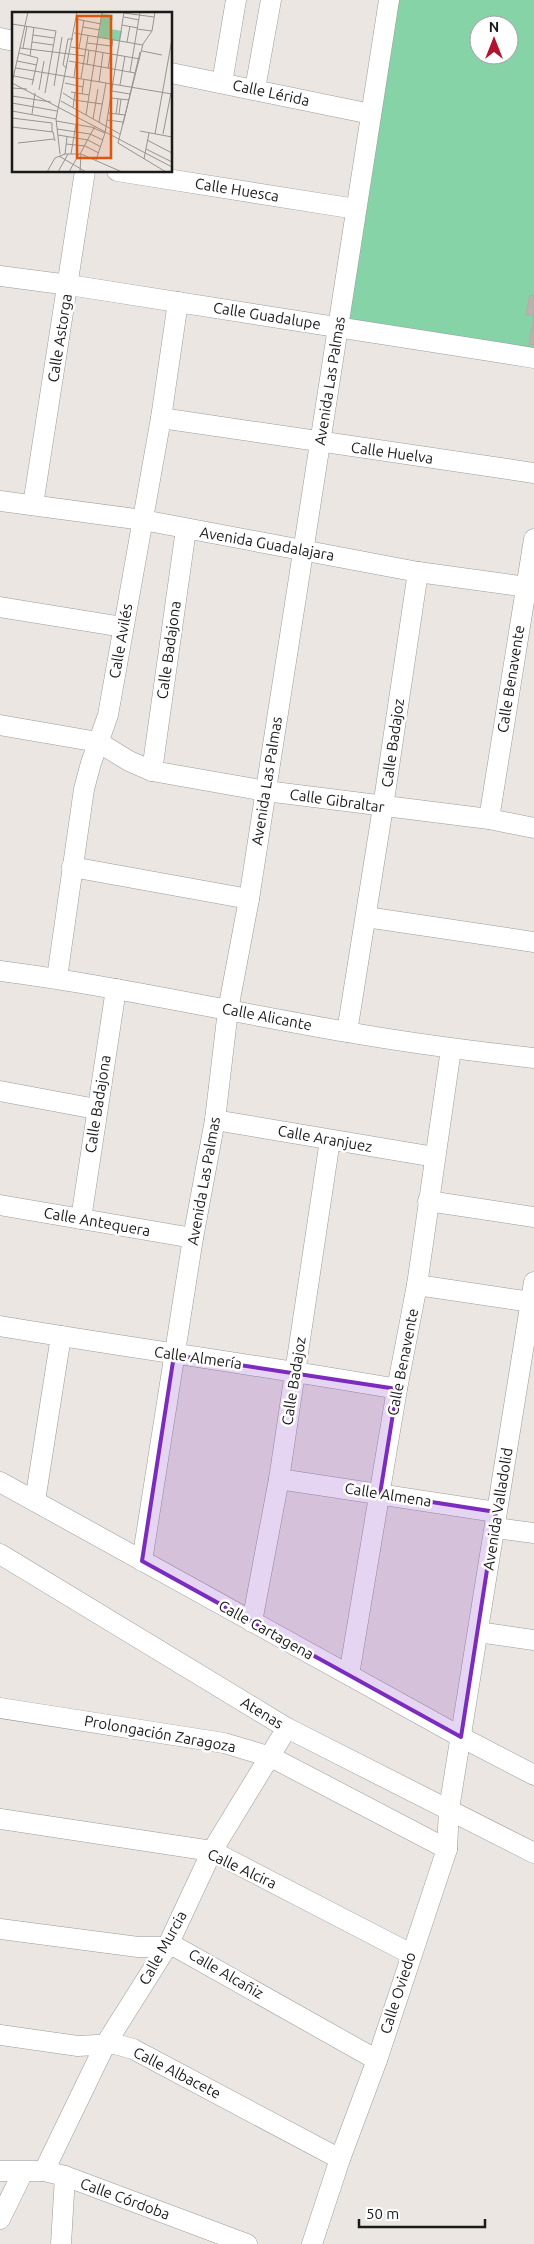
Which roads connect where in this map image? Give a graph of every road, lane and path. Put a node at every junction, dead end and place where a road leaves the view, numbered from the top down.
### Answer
1 (236, 0) edge
2 (271, 0) edge
3 (390, 0) edge
4 (172, 73) edge
5 (222, 83) junction
6 (255, 89) junction
7 (371, 114) junction
8 (85, 172) edge
9 (123, 172) edge
10 (356, 209) junction
11 (0, 276) edge
12 (68, 285) junction
13 (178, 302) junction
14 (339, 327) junction
15 (534, 358) edge
16 (161, 418) junction
17 (320, 443) junction
18 (534, 473) edge
19 (0, 501) edge
20 (33, 505) junction
21 (143, 520) junction
22 (186, 529) junction
23 (534, 539) edge
24 (303, 550) junction
25 (418, 572) junction
26 (530, 587) edge
27 (0, 607) edge
28 (123, 628) junction
29 (0, 725) edge
30 (98, 742) junction
31 (152, 771) junction
32 (266, 791) junction
33 (383, 807) junction
34 (489, 819) junction
35 (534, 828) edge
36 (72, 867) junction
37 (249, 899) junction
38 (366, 916) junction
39 (534, 942) edge
40 (0, 971) edge
41 (57, 978) junction
42 (116, 989) junction
43 (228, 1010) junction
44 (347, 1032) junction
45 (451, 1049) junction
46 (534, 1058) edge
47 (0, 1091) edge
48 (96, 1109) junction
49 (215, 1120) junction
50 (330, 1140) junction
51 (435, 1157) junction
52 (428, 1201) junction
53 (0, 1206) edge
54 (534, 1217) edge
55 (81, 1219) junction
56 (193, 1238) junction
57 (417, 1285) junction
58 (533, 1288) edge
59 (0, 1326) edge
60 (61, 1336) junction
61 (174, 1355) junction
62 (296, 1372) junction
63 (396, 1389) junction
64 (279, 1479) junction
65 (0, 1482) edge
66 (380, 1494) junction
67 (35, 1501) junction
68 (496, 1520) junction
69 (534, 1533) edge
70 (0, 1554) edge
71 (142, 1561) junction
72 (252, 1622) junction
73 (478, 1632) junction
74 (534, 1640) edge
75 (349, 1675) junction
76 (0, 1708) edge
77 (287, 1728) junction
78 (461, 1737) junction
79 (271, 1757) junction
80 (534, 1775) edge
81 (449, 1809) junction
82 (0, 1819) edge
83 (447, 1849) junction
84 (212, 1851) junction
85 (534, 1853) edge
86 (0, 1929) edge
87 (168, 1945) junction
88 (410, 1954) junction
89 (0, 2035) edge
90 (105, 2045) junction
91 (377, 2060) junction
92 (340, 2159) junction
93 (0, 2171) edge
94 (23, 2172) junction
95 (44, 2172) junction
96 (65, 2176) junction
97 (0, 2219) edge
98 (61, 2244) edge
99 (247, 2244) edge
100 (312, 2244) edge

1 - 5 street
2 - 6 street
3 - 7 street, Avenida Las Palmas
4 - 5 street, Calle Lérida
5 - 6 street, Calle Lérida
6 - 7 street, Calle Lérida
7 - 10 street, Avenida Las Palmas
8 - 12 street, Calle Astorga
9 - 10 street, Calle Huesca
10 - 14 street, Avenida Las Palmas
11 - 12 street, Calle Guadalupe
12 - 13 street, Calle Guadalupe
12 - 20 street, Calle Astorga
13 - 14 street, Calle Guadalupe
13 - 16 street, Calle Avilés
14 - 15 street, Calle Guadalupe
14 - 17 street, Avenida Las Palmas
16 - 17 street, Calle Huelva
16 - 21 street, Calle Avilés
17 - 18 street, Calle Huelva
17 - 24 street, Avenida Las Palmas
19 - 20 street, Avenida Guadalajara
20 - 21 street, Avenida Guadalajara
21 - 22 street, Avenida Guadalajara
21 - 28 street, Calle Avilés
22 - 24 street, Avenida Guadalajara
22 - 31 street, Calle Badajona
23 - 26 street, Calle Benavente
24 - 25 street, Avenida Guadalajara
24 - 32 street, Avenida Las Palmas
25 - 26 street, Avenida Guadalajara
25 - 33 street, Calle Badajoz
26 - 34 street, Calle Benavente
27 - 28 street
28 - 30 street, Calle Avilés
29 - 30 street, Calle Gibraltar
30 - 31 street, Calle Gibraltar
30 - 36 street, Calle Avilés
31 - 32 street, Calle Gibraltar
32 - 33 street, Calle Gibraltar
32 - 37 street, Avenida Las Palmas
33 - 34 street, Calle Gibraltar
33 - 38 street, Calle Badajoz
34 - 35 street, Calle Gibraltar
36 - 37 street
36 - 41 street, Calle Avilés
37 - 43 street, Avenida Las Palmas
38 - 39 street
38 - 44 street, Calle Badajoz
40 - 41 street, Calle Alicante
41 - 42 street, Calle Alicante
42 - 43 street, Calle Alicante
42 - 48 street, Calle Badajona
43 - 44 street, Calle Alicante
43 - 49 street, Avenida Las Palmas
44 - 45 street, Calle Alicante
45 - 46 street, Calle Alicante
45 - 51 street, Calle Benavente
47 - 48 street
48 - 55 street, Calle Badajona
49 - 50 street, Calle Aranjuez
49 - 56 street, Avenida Las Palmas
50 - 51 street, Calle Aranjuez
50 - 62 street, Calle Badajoz
51 - 52 street, Calle Benavente
52 - 54 street
52 - 57 street, Calle Benavente
53 - 55 street, Calle Antequera
55 - 56 street, Calle Antequera
56 - 61 street, Avenida Las Palmas
57 - 58 street
57 - 63 street, Calle Benavente
58 - 68 street, Avenida Valladolid
59 - 60 street, Calle Almería
60 - 61 street, Calle Almería
60 - 67 street
61 - 62 street, Calle Almería
61 - 71 street, Avenida Las Palmas
62 - 63 street, Calle Almería
62 - 64 street, Calle Badajoz
63 - 66 street, Calle Benavente
64 - 66 street, Calle Almena
64 - 72 street, Calle Badajoz
65 - 67 street, Calle Cartagena
66 - 68 street, Calle Almena
66 - 75 street, Calle Benavente
67 - 71 street, Calle Cartagena
68 - 69 street, Calle Almena
68 - 73 street, Avenida Valladolid
70 - 77 street, Atenas
71 - 72 street, Calle Cartagena
72 - 75 street, Calle Cartagena
73 - 74 street
73 - 78 street, Avenida Valladolid
75 - 78 street, Calle Cartagena
76 - 79 street, Prolongación Zaragoza
77 - 79 street, Calle Murcia
77 - 81 street, Atenas
78 - 80 street, Calle Cartagena
78 - 81 street, Calle Oviedo
79 - 83 street, Prolongación Zaragoza
79 - 84 street, Calle Murcia
81 - 83 street, Calle Oviedo
81 - 85 street, Atenas
82 - 84 street, Calle Alcira
83 - 88 street, Calle Oviedo
84 - 87 street, Calle Murcia
84 - 88 street, Calle Alcira
86 - 87 street, Calle Alcañiz
87 - 90 street, Calle Murcia
87 - 91 street, Calle Alcañiz
88 - 91 street, Calle Oviedo
89 - 90 street, Calle Albacete
90 - 92 street, Calle Albacete
90 - 95 street, Calle Murcia
91 - 92 street, Calle Oviedo
92 - 100 street, Calle Oviedo
93 - 94 street, Calle Córdoba
94 - 95 street, Calle Córdoba
94 - 97 street
95 - 96 street, Calle Córdoba
96 - 98 street
96 - 99 street, Calle Córdoba

